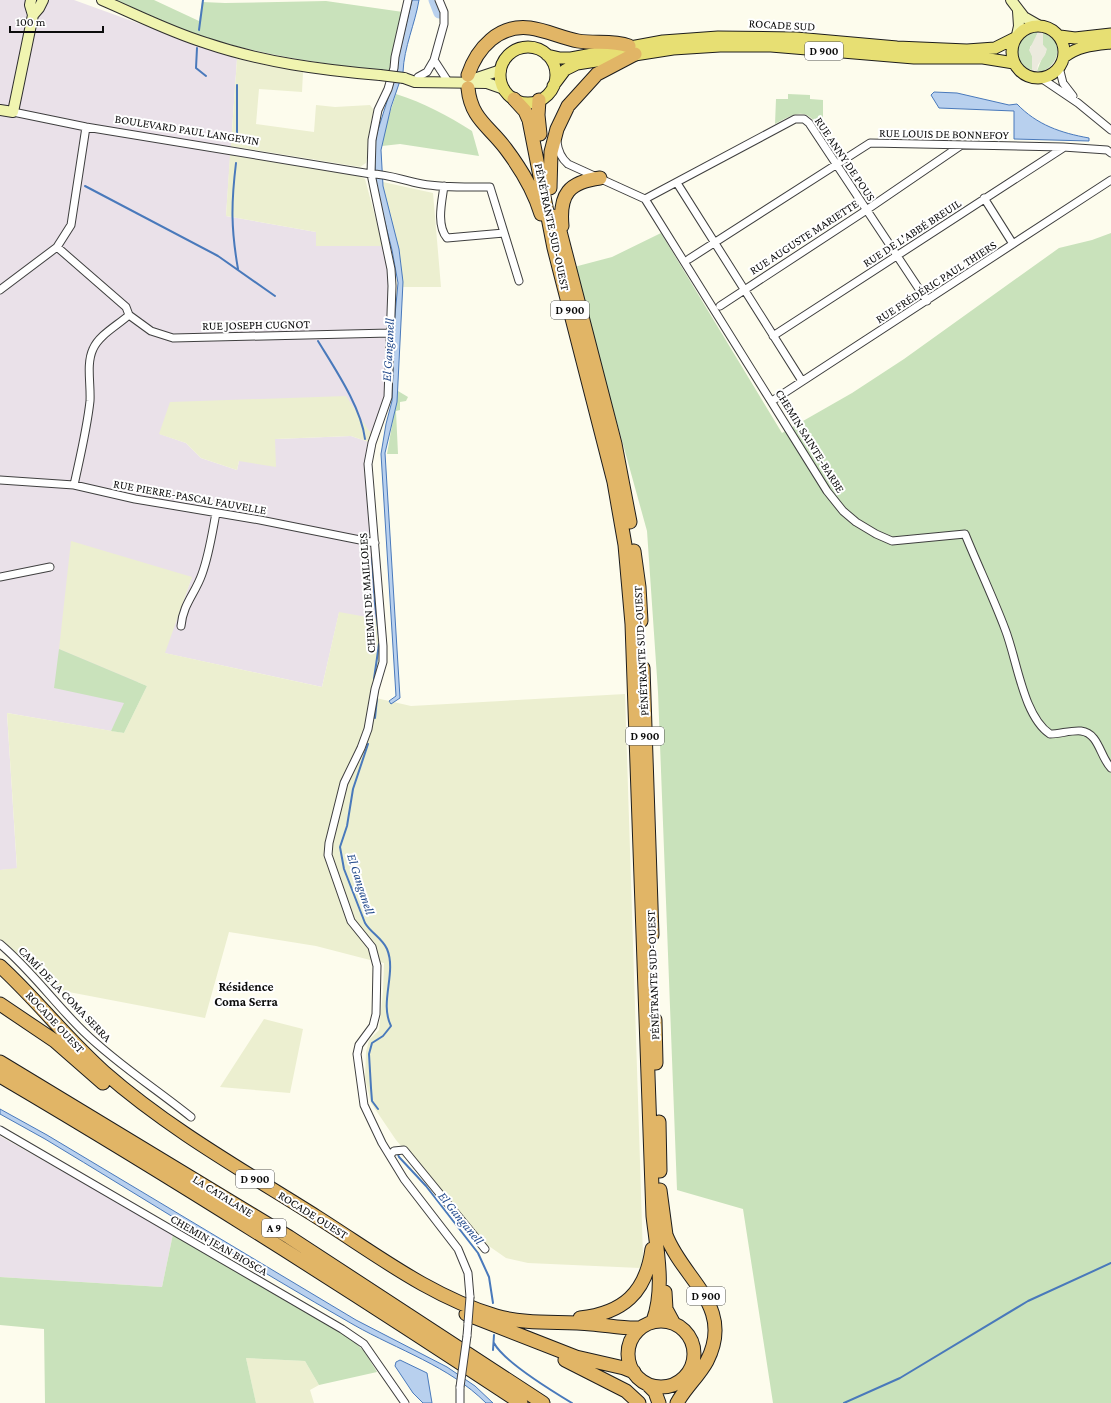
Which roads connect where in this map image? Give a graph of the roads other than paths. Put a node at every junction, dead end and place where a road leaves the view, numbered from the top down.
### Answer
1 (31, 0) edge
2 (42, 0) edge
3 (102, 0) edge
4 (408, 0) edge
5 (439, 0) edge
6 (1011, 0) edge
7 (1018, 11) junction
8 (33, 15) junction
9 (1038, 25) junction
10 (1111, 34) edge
11 (1060, 36) junction
12 (1016, 37) junction
13 (1111, 43) edge
14 (632, 50) junction
15 (547, 55) junction
16 (434, 60) junction
17 (1062, 62) junction
18 (1014, 63) junction
19 (501, 70) junction
20 (418, 77) junction
21 (404, 78) junction
22 (1041, 78) junction
23 (447, 80) junction
24 (473, 81) junction
25 (553, 86) junction
26 (504, 89) junction
27 (514, 99) junction
28 (540, 100) junction
29 (1078, 103) junction
30 (0, 110) edge
31 (13, 112) junction
32 (86, 127) junction
33 (556, 130) junction
34 (1111, 130) edge
35 (960, 146) junction
36 (1063, 147) junction
37 (539, 150) junction
38 (1111, 153) edge
39 (837, 164) junction
40 (372, 174) junction
41 (600, 178) junction
42 (1111, 180) edge
43 (677, 183) junction
44 (444, 186) junction
45 (550, 188) junction
46 (984, 198) junction
47 (644, 199) junction
48 (866, 210) junction
49 (504, 233) junction
50 (714, 243) junction
51 (1013, 244) junction
52 (57, 247) junction
53 (554, 248) junction
54 (897, 256) junction
55 (689, 259) dead end
56 (568, 262) junction
57 (520, 281) dead end
58 (744, 289) junction
59 (0, 290) edge
60 (927, 301) junction
61 (720, 306) dead end
62 (129, 315) junction
63 (390, 333) junction
64 (773, 336) junction
65 (802, 381) junction
66 (772, 401) junction
67 (0, 480) edge
68 (74, 485) junction
69 (216, 513) junction
70 (375, 543) junction
71 (50, 567) dead end
72 (0, 576) edge
73 (182, 626) dead end
74 (1111, 768) edge
75 (0, 944) edge
76 (0, 966) edge
77 (0, 1004) edge
78 (0, 1062) edge
79 (0, 1076) edge
80 (190, 1117) dead end
81 (0, 1130) edge
82 (390, 1155) junction
83 (660, 1190) junction
84 (653, 1216) junction
85 (485, 1249) dead end
86 (653, 1321) junction
87 (551, 1322) junction
88 (673, 1322) junction
89 (640, 1328) junction
90 (509, 1332) junction
91 (634, 1372) junction
92 (647, 1384) junction
93 (674, 1385) junction
94 (405, 1403) edge
95 (460, 1403) edge
96 (521, 1403) edge
97 (543, 1403) edge
98 (639, 1403) edge
99 (659, 1403) edge
100 (664, 1403) edge
101 (677, 1403) edge

1 - 8 main road
2 - 8 main road
3 - 21 main road, bridge
4 - 40 street, CHEMIN DE MAILLOLES
5 - 16 street
6 - 7 main road
7 - 9 main road
7 - 12 main road
8 - 31 main road
9 - 11 main road
9 - 12 main road
10 - 11 main road
11 - 17 main road
12 - 14 main road, ROCADE SUD / D 900
12 - 18 main road
13 - 17 main road
14 - 15 main road, ROCADE SUD / D 900
14 - 18 main road, ROCADE SUD / D 900
14 - 24 highway
14 - 25 main road, ROCADE SUD / D 900
14 - 33 highway
15 - 19 main road
15 - 25 main road
16 - 20 street
16 - 23 street
17 - 22 main road
17 - 29 street
18 - 22 main road
19 - 24 main road
19 - 26 main road
20 - 21 main road
20 - 23 main road
21 - 24 main road
22 - 29 street
23 - 24 main road
24 - 26 main road
24 - 53 highway
25 - 28 main road
26 - 27 main road
27 - 28 main road
27 - 37 highway, D 900
28 - 37 highway, D 900
29 - 34 street
30 - 31 main road, BOULEVARD PAUL LANGEVIN
31 - 32 street, BOULEVARD PAUL LANGEVIN
32 - 40 street, BOULEVARD PAUL LANGEVIN
32 - 52 street
33 - 41 street
33 - 45 highway
35 - 36 street, RUE LOUIS DE BONNEFOY
35 - 39 street, RUE LOUIS DE BONNEFOY
35 - 48 street, RUE AUGUSTE MARIETTE
36 - 38 street, RUE LOUIS DE BONNEFOY
36 - 46 street, RUE DE L'ABBÉ BREUIL
37 - 45 highway, PÉNÉTRANTE SUD-OUEST / D 900
37 - 53 highway, PÉNÉTRANTE SUD-OUEST / D 900
39 - 43 street, RUE ANNY DE POUS
39 - 48 street, RUE ANNY DE POUS
39 - 50 street, RUE LOUIS DE BONNEFOY
40 - 44 street, BOULEVARD PAUL LANGEVIN
40 - 63 street, CHEMIN DE MAILLOLES
41 - 47 street
41 - 56 highway
42 - 51 street, RUE FRÉDÉRIC PAUL THIERS
43 - 47 street, RUE ANNY DE POUS
43 - 50 street
44 - 49 street, BOULEVARD PAUL LANGEVIN
44 - 49 street
45 - 56 highway, PÉNÉTRANTE SUD-OUEST / D 900
46 - 51 street
46 - 54 street, RUE DE L'ABBÉ BREUIL
47 - 66 street, CHEMIN SAINTE-BARBE
48 - 54 street, RUE ANNY DE POUS
48 - 58 street, RUE AUGUSTE MARIETTE
49 - 57 street
50 - 55 street, RUE LOUIS DE BONNEFOY
50 - 58 street
51 - 60 street, RUE FRÉDÉRIC PAUL THIERS
52 - 59 street
52 - 62 street, RUE JOSEPH CUGNOT
53 - 84 highway, PÉNÉTRANTE SUD-OUEST / D 900
54 - 60 street, RUE ANNY DE POUS
54 - 64 street, RUE DE L'ABBÉ BREUIL
56 - 83 highway, PÉNÉTRANTE SUD-OUEST / D 900
58 - 61 street, RUE AUGUSTE MARIETTE
58 - 64 street
60 - 65 street, RUE FRÉDÉRIC PAUL THIERS
62 - 63 street, RUE JOSEPH CUGNOT
62 - 68 street
63 - 70 street, CHEMIN DE MAILLOLES
64 - 65 street
65 - 66 street, RUE FRÉDÉRIC PAUL THIERS
66 - 74 street, CHEMIN SAINTE-BARBE
67 - 68 street, RUE PIERRE-PASCAL FAUVELLE
68 - 69 street, RUE PIERRE-PASCAL FAUVELLE
69 - 70 street, RUE PIERRE-PASCAL FAUVELLE
69 - 73 street
70 - 82 street, CHEMIN DE MAILLOLES
71 - 72 street
75 - 80 street, CAMÍ DE LA COMA SERRA
76 - 87 highway, ROCADE OUEST / D 900
77 - 90 highway, ROCADE OUEST / D 900
78 - 97 highway, LA CATALANE / A 9
79 - 96 highway, LA CATALANE / A 9
81 - 94 street, CHEMIN JEAN BIOSCA
82 - 85 street
82 - 95 street, CHEMIN DE MAILLOLES, bridge
83 - 88 highway, PÉNÉTRANTE SUD-OUEST / D 900
83 - 101 highway, PÉNÉTRANTE SUD-OUEST / D 900
84 - 86 highway
84 - 87 highway
86 - 88 highway
86 - 89 highway
87 - 89 highway, ROCADE OUEST / D 900
88 - 93 highway
89 - 91 highway
90 - 91 highway, ROCADE OUEST / D 900
90 - 98 highway
91 - 92 highway, ROCADE OUEST
92 - 93 highway
92 - 99 highway
93 - 100 highway

